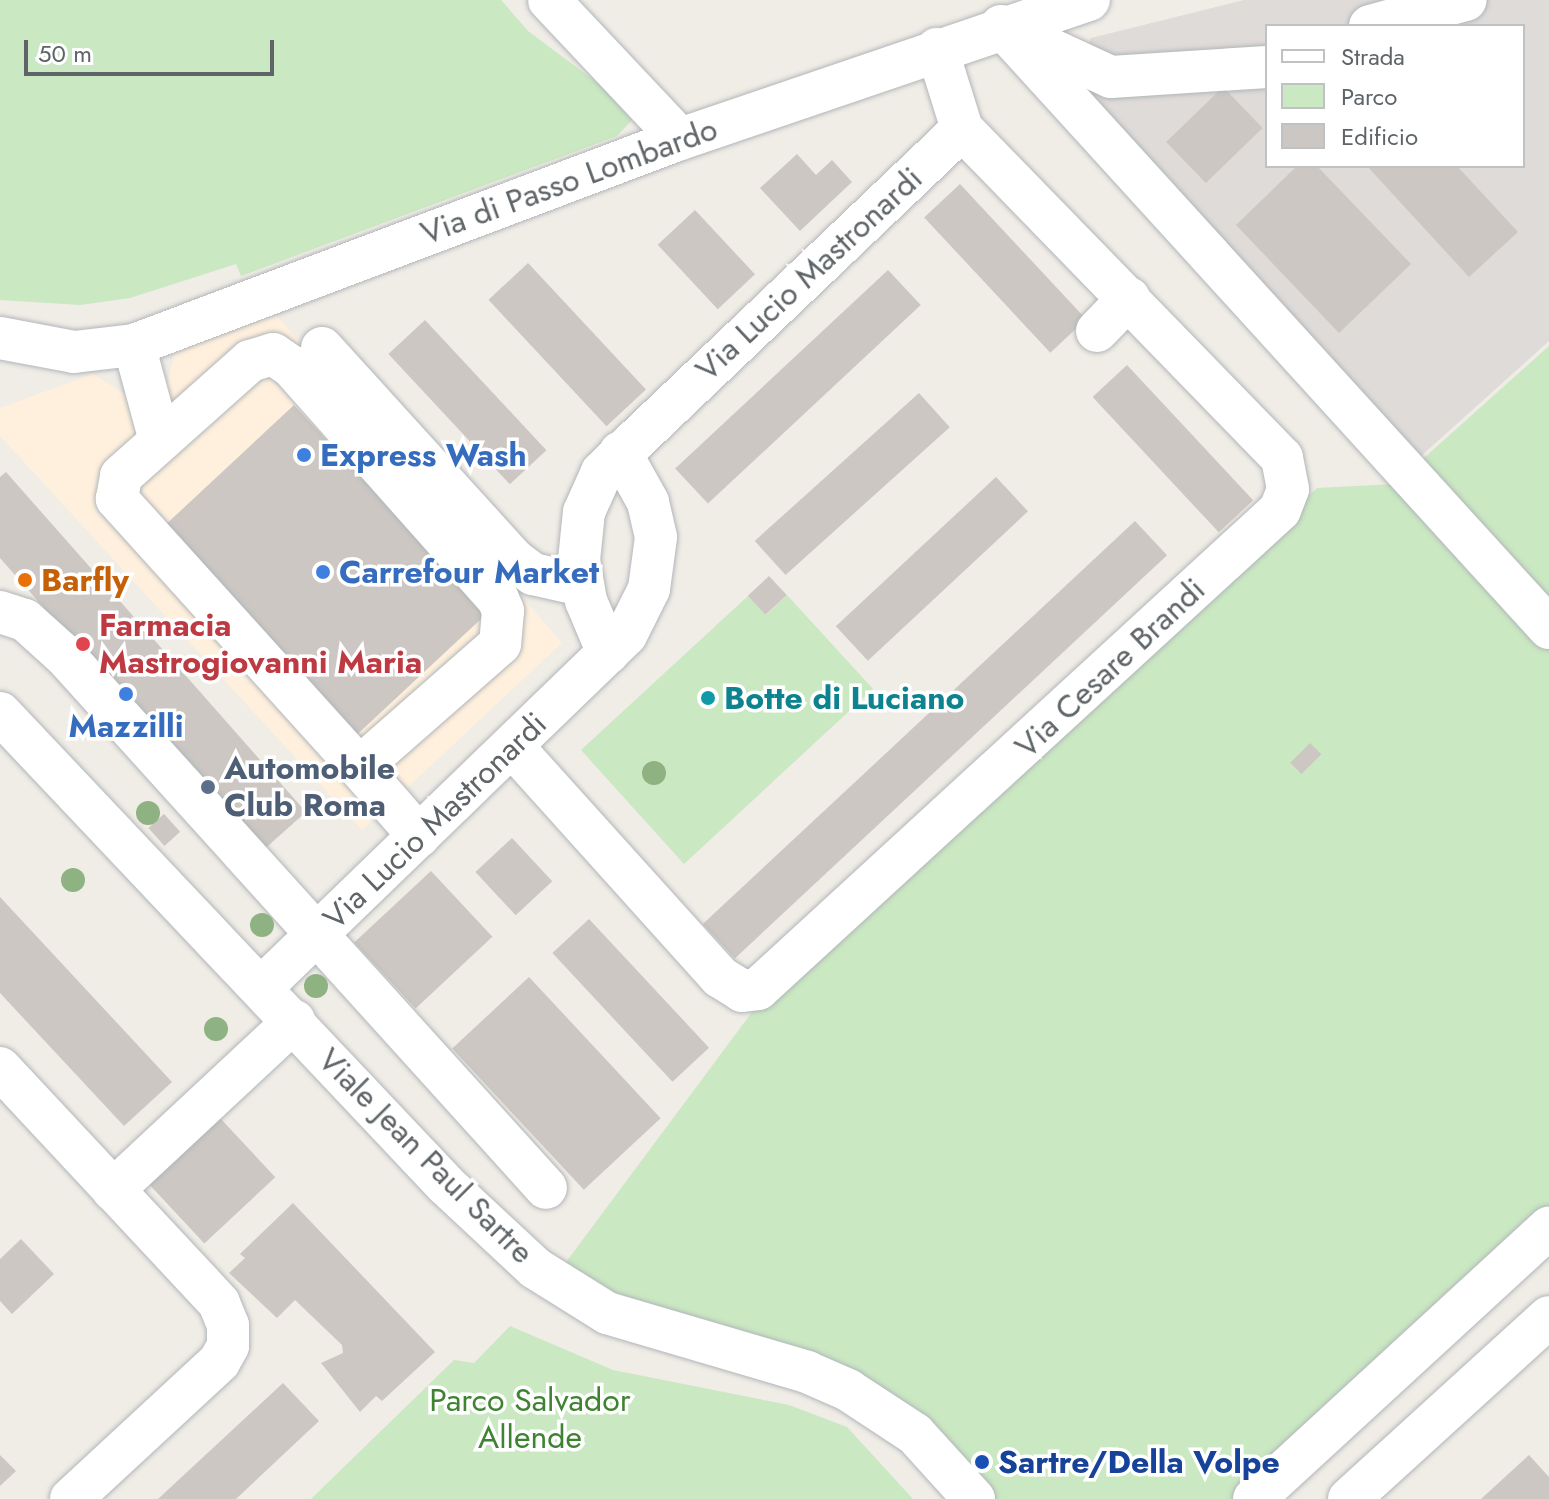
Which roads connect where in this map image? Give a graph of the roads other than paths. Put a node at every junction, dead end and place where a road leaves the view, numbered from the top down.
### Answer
1 (549, 0) edge
2 (1089, 0) edge
3 (1466, 0) edge
4 (1377, 24) edge
5 (1001, 26) junction
6 (937, 49) junction
7 (1265, 67) edge
8 (962, 129) junction
9 (680, 139) junction
10 (1129, 298) junction
11 (1097, 331) dead end
12 (0, 338) edge
13 (134, 345) junction
14 (0, 346) edge
15 (322, 348) dead end
16 (49, 349) junction
17 (160, 441) junction
18 (620, 452) junction
19 (582, 585) junction
20 (0, 612) edge
21 (1549, 628) edge
22 (608, 653) junction
23 (0, 713) edge
24 (512, 746) junction
25 (350, 757) junction
26 (419, 836) junction
27 (319, 934) junction
28 (262, 987) junction
29 (294, 1021) junction
30 (0, 1068) edge
31 (546, 1188) dead end
32 (113, 1190) junction
33 (1549, 1228) edge
34 (1549, 1317) edge
35 (1311, 1446) junction
36 (1357, 1497) edge
37 (71, 1499) edge
38 (974, 1499) edge
39 (1254, 1499) edge

1 - 9 street
2 - 5 street, Via di Passo Lombardo
3 - 4 street
5 - 6 street, Via di Passo Lombardo
5 - 7 street
5 - 21 street
6 - 8 street, Via Cesare Brandi
6 - 9 street, Via di Passo Lombardo
8 - 10 street, Via Cesare Brandi
8 - 18 street, Via Lucio Mastronardi
9 - 13 street, Via di Passo Lombardo
10 - 11 street
10 - 24 street, Via Cesare Brandi
12 - 16 street, Via di Passo Lombardo
13 - 16 street, Via di Passo Lombardo
13 - 17 street
14 - 16 street, Via di Passo Lombardo
15 - 19 street
17 - 25 street
17 - 25 street
18 - 19 street, Via Lucio Mastronardi
18 - 22 street, Via Lucio Mastronardi
19 - 22 street, Via Lucio Mastronardi
20 - 27 street
22 - 24 street, Via Lucio Mastronardi
23 - 28 street, Viale Jean Paul Sartre
24 - 26 street, Via Lucio Mastronardi
25 - 26 street
26 - 27 street, Via Lucio Mastronardi
27 - 28 street, Via Lucio Mastronardi
27 - 31 street
28 - 29 street, Viale Jean Paul Sartre
29 - 32 street
29 - 38 street, Viale Jean Paul Sartre
30 - 32 street
32 - 37 street
33 - 35 street
34 - 36 street
35 - 36 street
35 - 39 street

